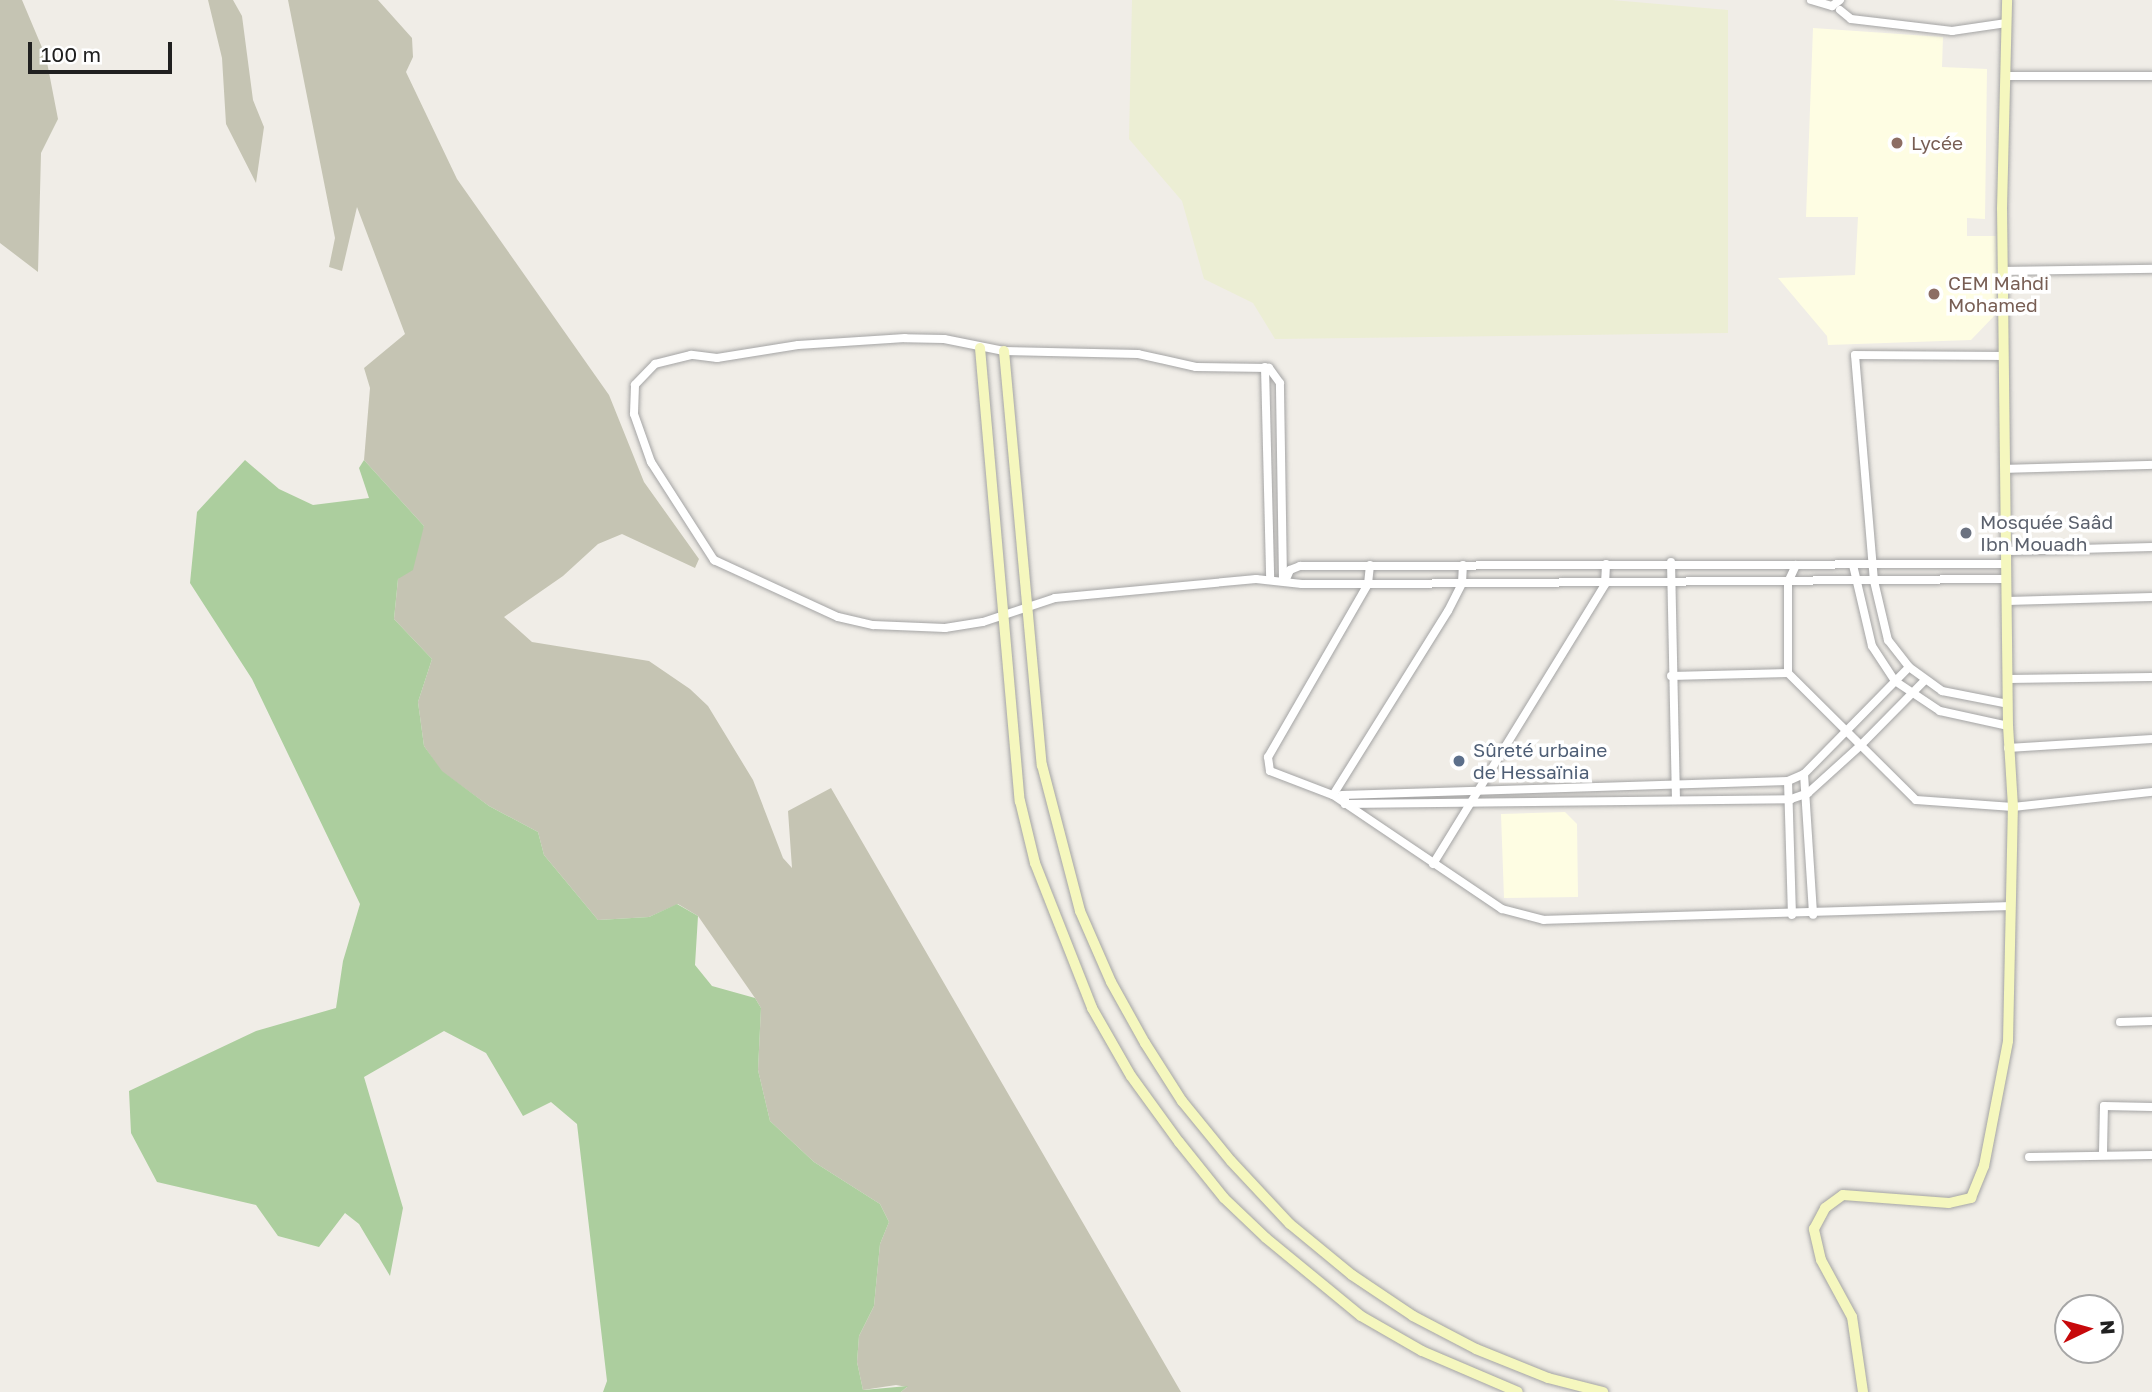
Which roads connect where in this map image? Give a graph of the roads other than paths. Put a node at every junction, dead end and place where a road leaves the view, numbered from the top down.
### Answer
1 (1811, 0) edge
2 (1840, 0) edge
3 (2007, 0) edge
4 (1840, 10) dead end
5 (2006, 23) junction
6 (2005, 76) junction
7 (2152, 76) edge
8 (2152, 269) edge
9 (2003, 271) junction
10 (980, 348) junction
11 (1004, 351) junction
12 (2004, 356) junction
13 (1265, 367) junction
14 (2152, 465) edge
15 (2005, 469) junction
16 (1268, 484) junction
17 (1281, 485) junction
18 (2152, 547) edge
19 (2006, 551) junction
20 (1671, 562) junction
21 (1606, 564) junction
22 (2006, 564) junction
23 (1370, 565) junction
24 (1463, 565) junction
25 (1796, 565) junction
26 (1853, 565) junction
27 (1873, 565) junction
28 (1270, 579) junction
29 (2007, 579) junction
30 (1874, 580) junction
31 (1284, 581) junction
32 (1855, 581) junction
33 (1788, 582) junction
34 (1462, 583) junction
35 (1670, 583) junction
36 (1368, 584) junction
37 (1605, 584) junction
38 (2152, 597) edge
39 (2007, 601) junction
40 (1028, 605) junction
41 (1001, 615) junction
42 (1909, 667) junction
43 (1788, 673) junction
44 (1671, 676) junction
45 (2152, 677) edge
46 (2008, 679) junction
47 (1895, 681) junction
48 (1924, 681) junction
49 (1909, 695) junction
50 (2008, 704) junction
51 (2008, 726) junction
52 (1845, 731) junction
53 (2152, 739) edge
54 (1860, 746) junction
55 (2008, 748) junction
56 (1804, 774) junction
57 (1675, 781) junction
58 (1788, 781) junction
59 (1481, 789) junction
60 (2152, 792) edge
61 (1808, 793) junction
62 (1332, 795) junction
63 (1345, 799) junction
64 (1791, 799) junction
65 (1676, 800) junction
66 (1472, 802) junction
67 (2013, 807) junction
68 (1433, 864) junction
69 (2008, 906) junction
70 (1792, 915) junction
71 (1813, 915) junction
72 (2152, 1021) edge
73 (2120, 1022) dead end
74 (2152, 1107) edge
75 (2103, 1152) junction
76 (2152, 1155) edge
77 (2029, 1157) dead end
78 (1518, 1392) edge
79 (1603, 1392) edge
80 (1863, 1392) edge

1 - 2 street
3 - 5 street
4 - 5 street
5 - 6 street
6 - 7 street
6 - 9 street
8 - 9 street
9 - 12 street
10 - 11 street
10 - 41 street
10 - 41 street
11 - 13 street
11 - 40 street
12 - 15 street
12 - 27 street
13 - 16 street
13 - 17 street
14 - 15 street
15 - 19 street
16 - 17 street
16 - 28 street
17 - 31 street
18 - 19 street
19 - 22 street
20 - 21 street
20 - 25 street
20 - 35 street
21 - 24 street
21 - 37 street
22 - 27 street
22 - 29 street
23 - 24 street
23 - 31 street
23 - 36 street
24 - 34 street
25 - 26 street
25 - 33 street
26 - 27 street
26 - 32 street
27 - 30 street
28 - 31 street
28 - 40 street
29 - 30 street
29 - 39 street
30 - 32 street
30 - 42 street
31 - 36 street
32 - 33 street
32 - 47 street
33 - 35 street
33 - 43 street
34 - 36 street
34 - 37 street
34 - 62 street
35 - 37 street
35 - 44 street
36 - 62 street
37 - 59 street
38 - 39 street
39 - 46 street
40 - 41 street
40 - 79 street
41 - 78 street
42 - 47 street
42 - 48 street
43 - 44 street
43 - 52 street
44 - 57 street
45 - 46 street
46 - 50 street
47 - 49 street
47 - 52 street
48 - 49 street
48 - 50 street
49 - 51 street
49 - 54 street
50 - 51 street
51 - 55 street
52 - 54 street
52 - 56 street
53 - 55 street
54 - 61 street
54 - 67 street
55 - 67 street
56 - 58 street
56 - 61 street
57 - 58 street
57 - 59 street
57 - 65 street
58 - 64 street
59 - 63 street
59 - 66 street
60 - 67 street
61 - 64 street
61 - 71 street
62 - 63 street
63 - 66 street
63 - 68 street
64 - 65 street
64 - 70 street
65 - 66 street
66 - 68 street
67 - 69 street
68 - 70 street
69 - 71 street
69 - 80 street
70 - 71 street
72 - 73 street
74 - 75 street
75 - 76 street
75 - 77 street

